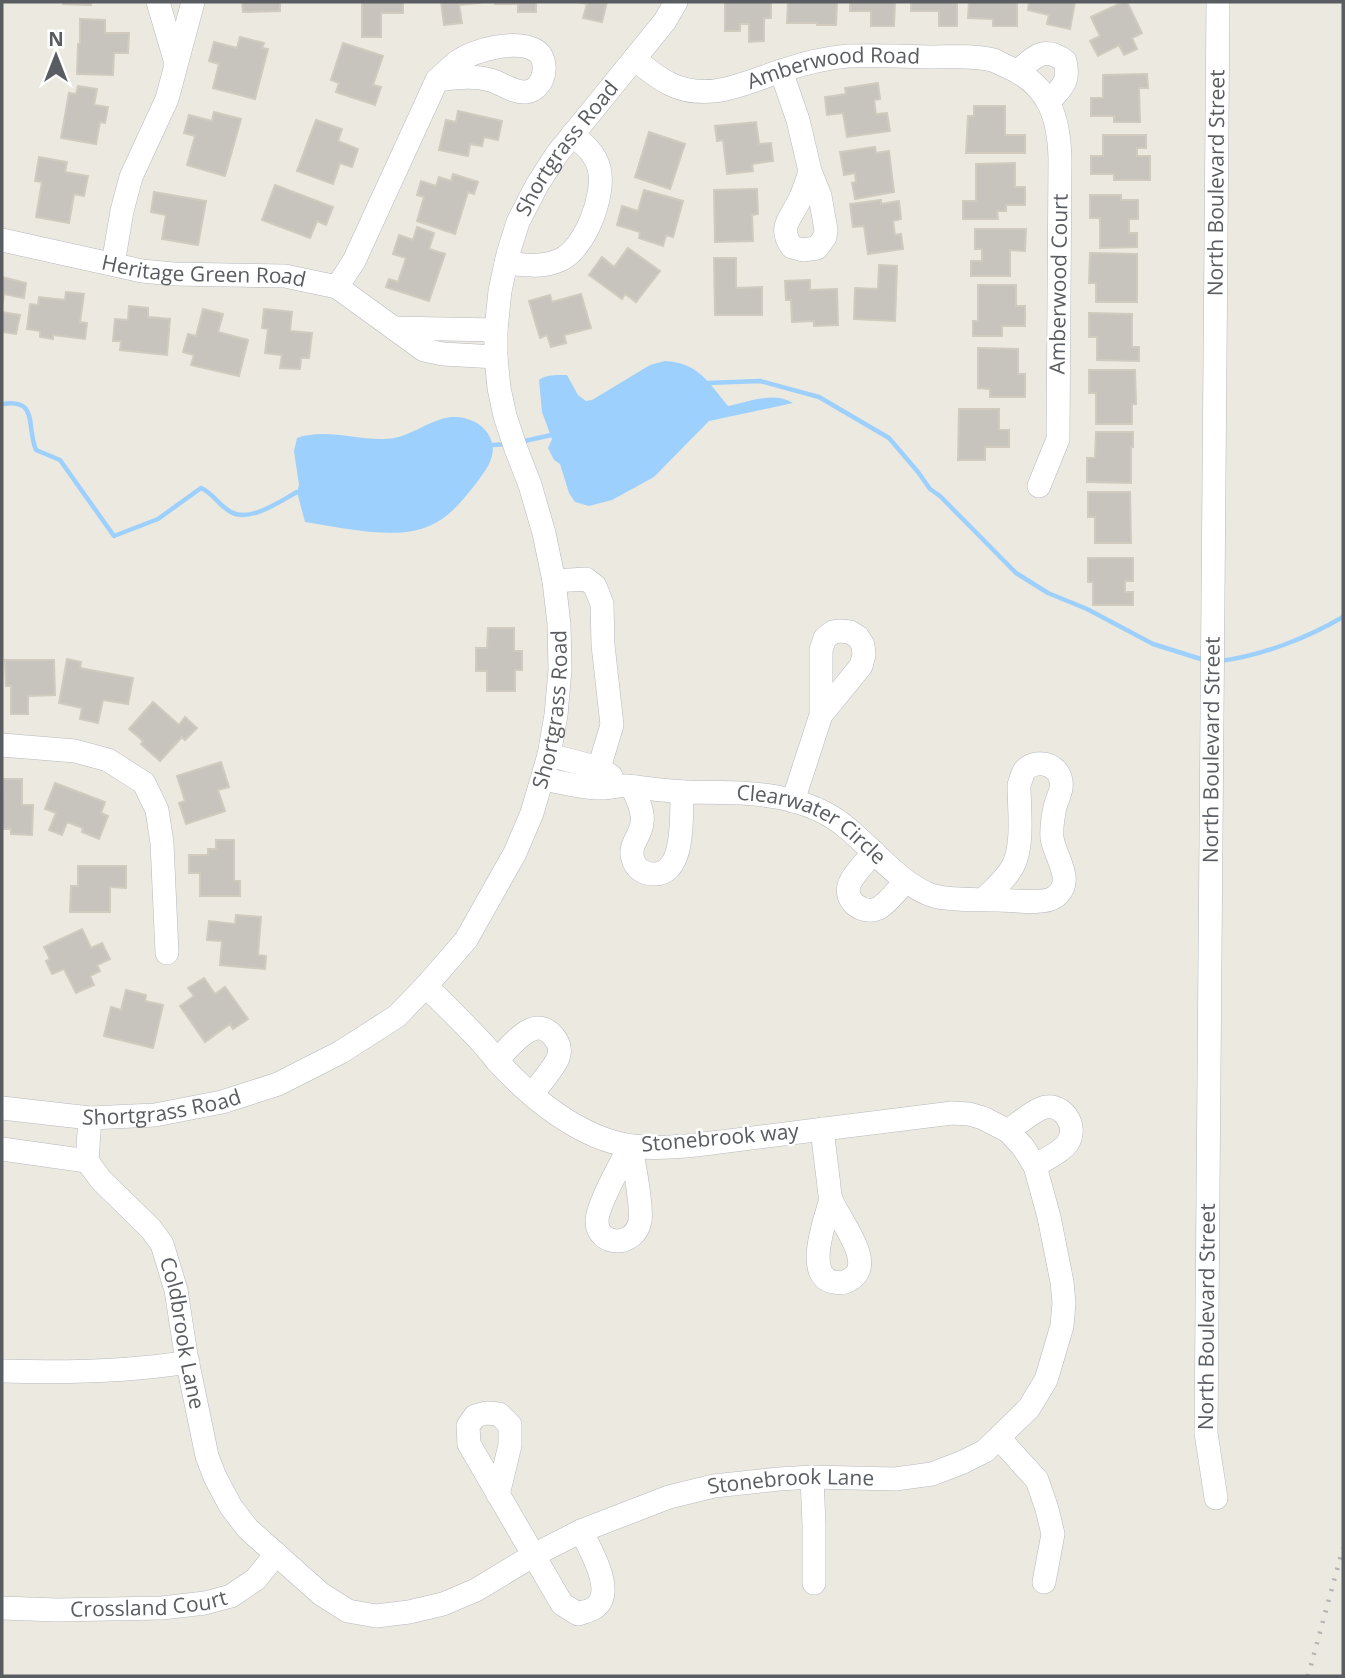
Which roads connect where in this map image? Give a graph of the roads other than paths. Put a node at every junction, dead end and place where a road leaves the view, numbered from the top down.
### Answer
1 (158, 2) edge
2 (193, 2) edge
3 (676, 2) edge
4 (1218, 2) edge
5 (634, 59) junction
6 (176, 63) junction
7 (781, 71) junction
8 (437, 80) dead end
9 (1034, 86) joint
10 (572, 135) junction
11 (810, 172) dead end
12 (2, 240) edge
13 (506, 262) junction
14 (113, 264) junction
15 (337, 287) junction
16 (394, 328) junction
17 (496, 330) junction
18 (496, 357) junction
19 (1039, 486) dead end
20 (554, 581) junction
21 (821, 715) dead end
22 (2, 745) edge
23 (550, 755) junction
24 (599, 768) junction
25 (543, 779) junction
26 (629, 786) junction
27 (682, 792) junction
28 (793, 801) junction
29 (874, 852) junction
30 (906, 881) junction
31 (984, 899) junction
32 (167, 953) dead end
33 (426, 986) junction
34 (496, 1060) junction
35 (532, 1094) junction
36 (2, 1108) edge
37 (90, 1118) junction
38 (822, 1129) junction
39 (1008, 1131) junction
40 (2, 1149) edge
41 (87, 1161) junction
42 (1035, 1166) junction
43 (831, 1199) dead end
44 (188, 1362) junction
45 (2, 1371) edge
46 (999, 1438) junction
47 (812, 1477) junction
48 (498, 1495) dead end
49 (1216, 1498) dead end
50 (581, 1531) junction
51 (276, 1554) junction
52 (534, 1555) junction
53 (814, 1583) dead end
54 (1044, 1583) dead end
55 (2, 1608) edge

1 - 6 street
2 - 6 street
3 - 5 street, Shortgrass Road
4 - 49 street, North Boulevard Street
5 - 7 street, Amberwood Road
5 - 10 street, Shortgrass Road
6 - 14 street
7 - 9 street, Amberwood Road
7 - 11 street
8 - 15 street
9 - 19 street, Amberwood Court
10 - 13 street, Shortgrass Road
10 - 13 street
12 - 14 street, Heritage Green Road
13 - 17 street, Shortgrass Road
14 - 15 street, Heritage Green Road
15 - 16 street, Heritage Green Road
16 - 17 street
16 - 18 street, Heritage Green Road
17 - 18 street, Shortgrass Road
18 - 20 street, Shortgrass Road
20 - 23 street, Shortgrass Road
20 - 24 street
21 - 28 street
22 - 32 street
23 - 24 street, Clearwater Circle
23 - 25 street, Shortgrass Road
24 - 26 street, Clearwater Circle
25 - 26 street, Clearwater Circle
25 - 33 street, Shortgrass Road
26 - 27 street, Clearwater Circle
26 - 27 street
27 - 28 street, Clearwater Circle
28 - 29 street, Clearwater Circle
29 - 30 street, Clearwater Circle
29 - 30 street
30 - 31 street, Clearwater Circle
31 - 31 street, Clearwater Circle
33 - 34 street, Stonebrook way
33 - 37 street, Shortgrass Road
34 - 35 street, Stonebrook way
34 - 35 street
35 - 38 street, Stonebrook way
36 - 37 street, Shortgrass Road
37 - 41 street
38 - 39 street, Stonebrook way
38 - 43 street
39 - 42 street
39 - 42 street
40 - 41 street
41 - 44 street, Coldbrook Lane
42 - 46 street, Stonebrook Lane
44 - 45 street
44 - 51 street, Coldbrook Lane
46 - 47 street, Stonebrook Lane
46 - 54 street
47 - 50 street, Stonebrook Lane
47 - 53 street
48 - 52 street
50 - 52 street, Stonebrook Lane
50 - 52 street
51 - 52 street, Stonebrook Lane
51 - 55 street, Crossland Court

